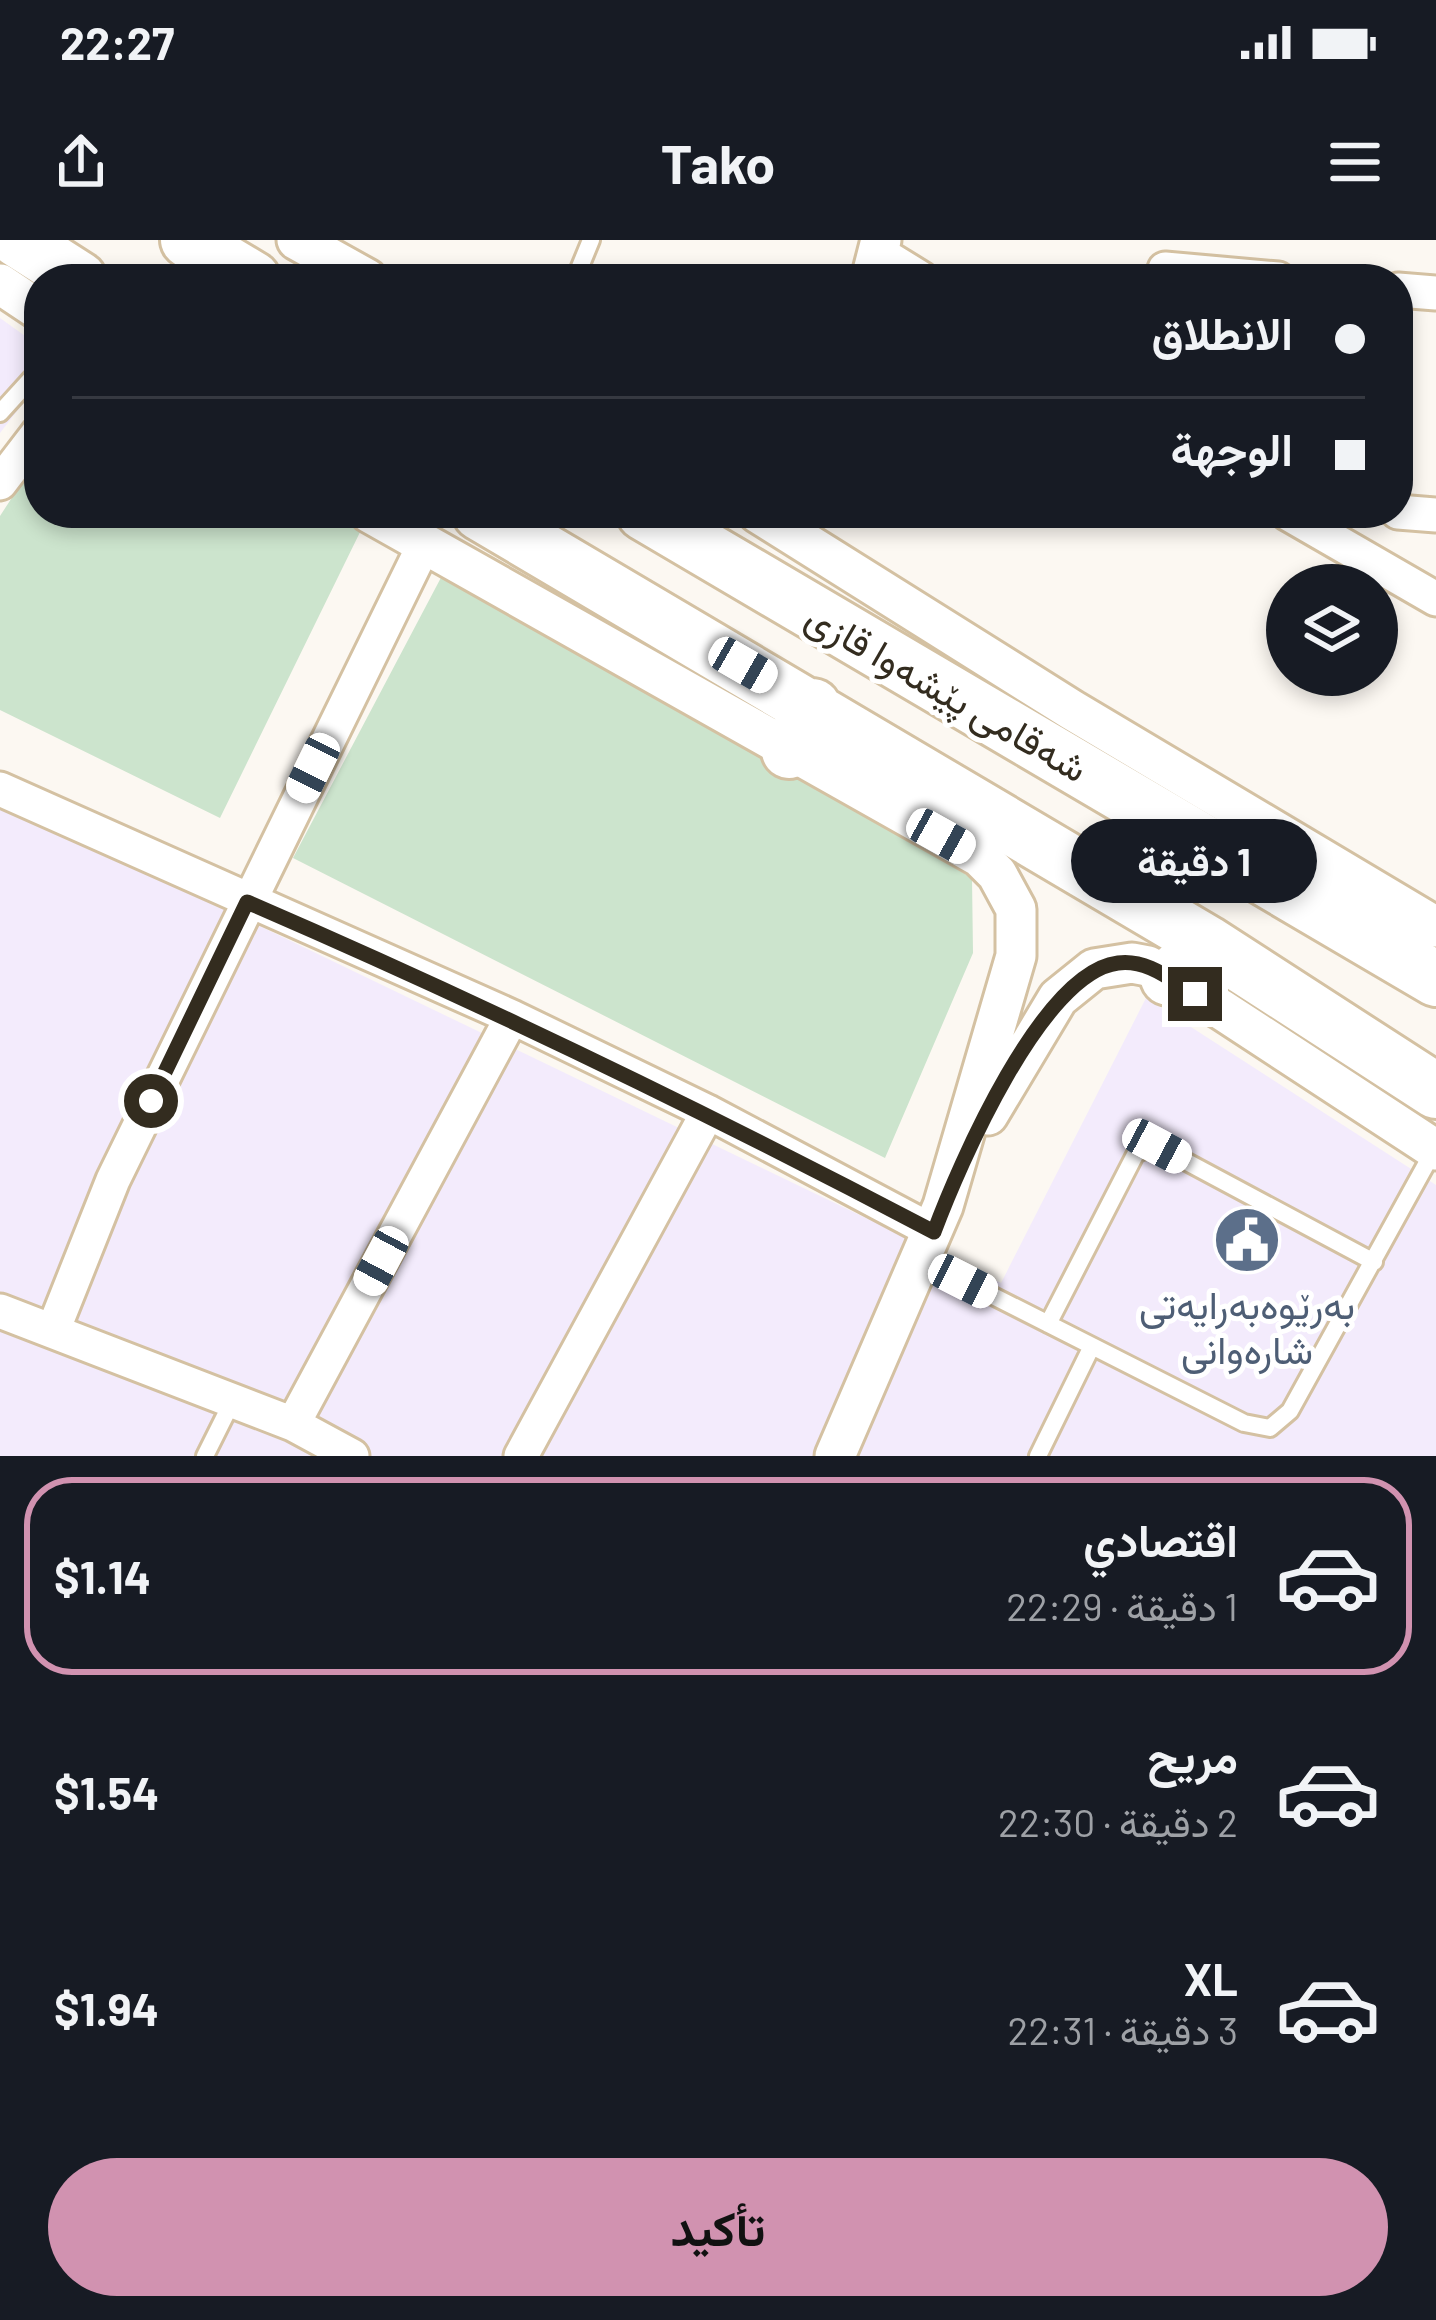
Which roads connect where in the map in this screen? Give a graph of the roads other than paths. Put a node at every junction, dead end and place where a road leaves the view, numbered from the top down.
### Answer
1 (18, 240) edge
2 (188, 240) edge
3 (296, 240) edge
4 (56, 264) edge
5 (228, 264) edge
6 (340, 264) edge
7 (24, 387) edge
8 (0, 413) edge
9 (24, 452) edge
10 (0, 483) edge
11 (395, 528) edge
12 (502, 528) edge
13 (672, 528) edge
14 (805, 528) edge
15 (1313, 528) edge
16 (424, 545) junction
17 (1436, 599) edge
18 (801, 728) junction
19 (1131, 772) junction
20 (0, 789) edge
21 (247, 902) junction
22 (1436, 927) edge
23 (1187, 960) junction
24 (1436, 979) edge
25 (512, 1017) junction
26 (1436, 1091) edge
27 (708, 1112) junction
28 (1435, 1149) edge
29 (932, 1233) junction
30 (1374, 1262) junction
31 (0, 1311) edge
32 (1048, 1324) junction
33 (54, 1328) junction
34 (1092, 1346) junction
35 (232, 1400) junction
36 (293, 1424) junction
37 (205, 1456) edge
38 (352, 1456) edge
39 (521, 1456) edge
40 (835, 1456) edge
41 (1038, 1456) edge

1 - 4 highway
2 - 5 highway
3 - 6 street
7 - 8 lane
9 - 10 street
11 - 16 street
12 - 18 highway, شەقامی پێشەوا قازی
13 - 19 highway, شەقامی پێشەوا قازی
14 - 19 street
15 - 17 street
16 - 18 street
16 - 21 street
18 - 23 highway, شەقامی پێشەوا قازی
18 - 29 street
19 - 22 street
19 - 24 highway, شەقامی پێشەوا قازی
20 - 21 street
21 - 25 street
21 - 33 street
23 - 26 highway, شەقامی پێشەوا قازی
23 - 28 street
23 - 29 street
25 - 27 street
25 - 36 street
27 - 29 street
27 - 39 street
28 - 30 lane
29 - 32 lane
29 - 40 street
30 - 32 lane
30 - 34 lane
31 - 33 street
32 - 34 lane
33 - 35 street
34 - 41 lane
35 - 36 street
35 - 37 lane
36 - 38 street

